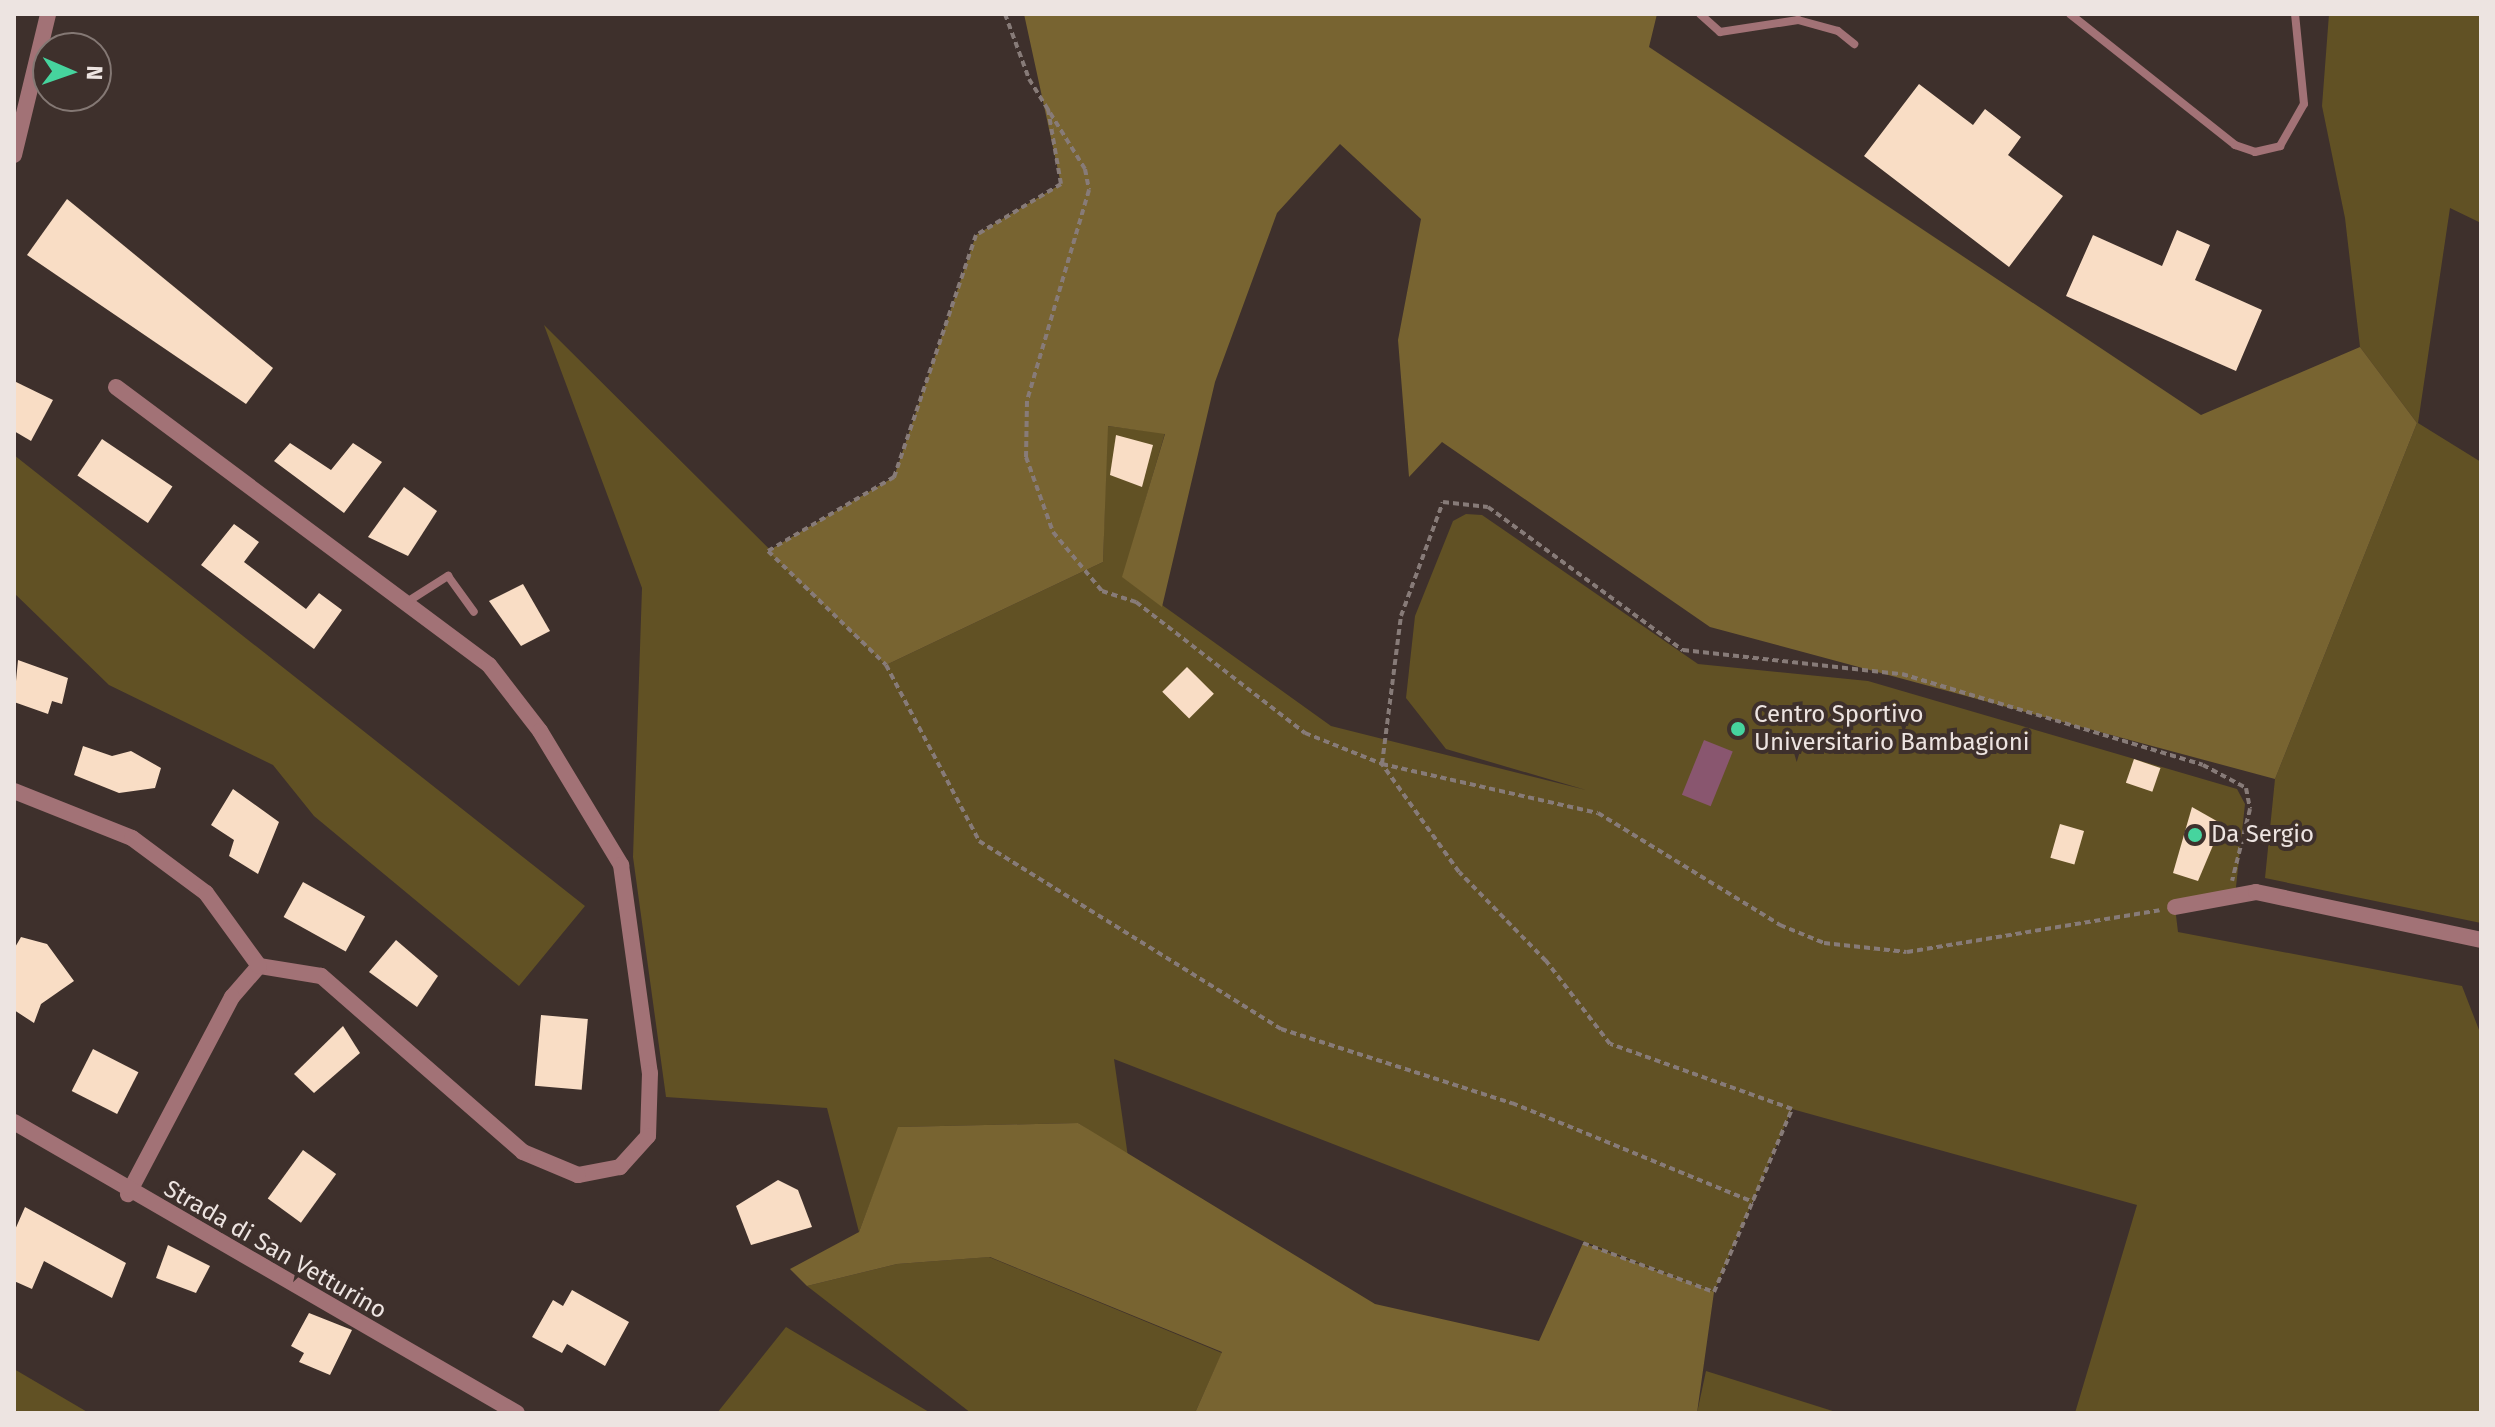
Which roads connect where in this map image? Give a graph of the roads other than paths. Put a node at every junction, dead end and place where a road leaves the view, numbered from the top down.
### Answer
1 (48, 14) edge
2 (1700, 14) edge
3 (2070, 14) edge
4 (2295, 14) edge
5 (1854, 44) dead end
6 (14, 155) edge
7 (116, 387) dead end
8 (406, 603) junction
9 (474, 612) dead end
10 (14, 791) edge
11 (2175, 907) road end
12 (2481, 940) edge
13 (259, 966) junction
14 (14, 1122) edge
15 (128, 1194) junction
16 (517, 1413) edge

1 - 6 street
2 - 5 lane
3 - 4 lane
7 - 8 street
8 - 9 lane
8 - 13 street
10 - 13 street
11 - 12 street
13 - 15 street
14 - 15 street, Strada di San Vetturino
15 - 16 street, Strada di San Vetturino

